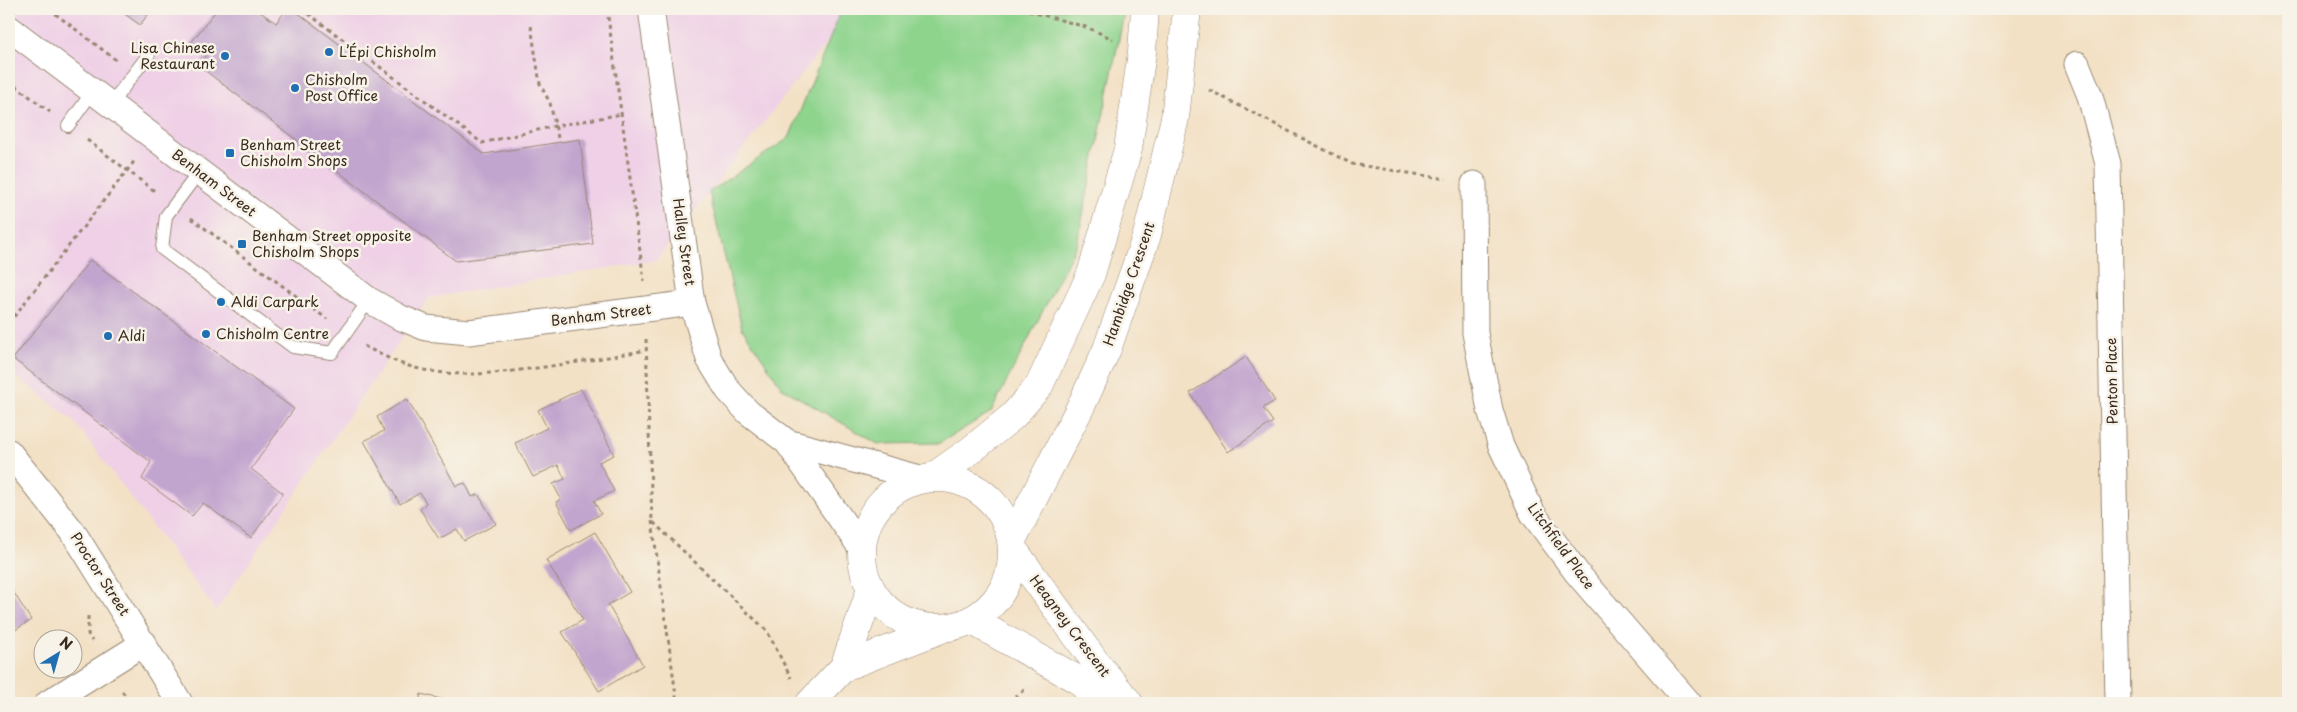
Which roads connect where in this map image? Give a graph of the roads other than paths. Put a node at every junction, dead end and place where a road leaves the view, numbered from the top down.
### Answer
1 (651, 9) edge
2 (1145, 9) edge
3 (1187, 9) edge
4 (10, 32) edge
5 (149, 54) dead end
6 (2077, 64) dead end
7 (102, 98) junction
8 (68, 126) dead end
9 (199, 172) junction
10 (1474, 184) road end
11 (369, 300) junction
12 (692, 303) junction
13 (787, 442) junction
14 (9, 452) edge
15 (927, 478) junction
16 (1012, 544) junction
17 (861, 548) junction
18 (871, 589) junction
19 (971, 620) junction
20 (938, 630) junction
21 (144, 643) junction
22 (838, 674) junction
23 (48, 703) edge
24 (180, 703) edge
25 (810, 703) edge
26 (1099, 703) edge
27 (1130, 703) edge
28 (1689, 703) edge
29 (2118, 703) edge

1 - 12 street, Halley Street
2 - 15 street
3 - 16 street, Hambidge Crescent
4 - 7 street, Benham Street
5 - 7 lane
6 - 29 street, Penton Place
7 - 8 lane
7 - 9 street, Benham Street
9 - 11 street, Benham Street
9 - 11 lane
10 - 28 street, Litchfield Place
11 - 12 street, Benham Street
12 - 13 street, Halley Street
13 - 15 street, Halley Street
13 - 17 street, Halley Street
14 - 21 street, Proctor Street
15 - 16 street
15 - 17 street
16 - 19 street
16 - 27 street, Heagney Crescent
17 - 18 street
18 - 20 street
18 - 22 street
19 - 20 street
19 - 26 street, Heagney Crescent
20 - 22 street
21 - 23 street
21 - 24 street, Proctor Street
22 - 25 street

